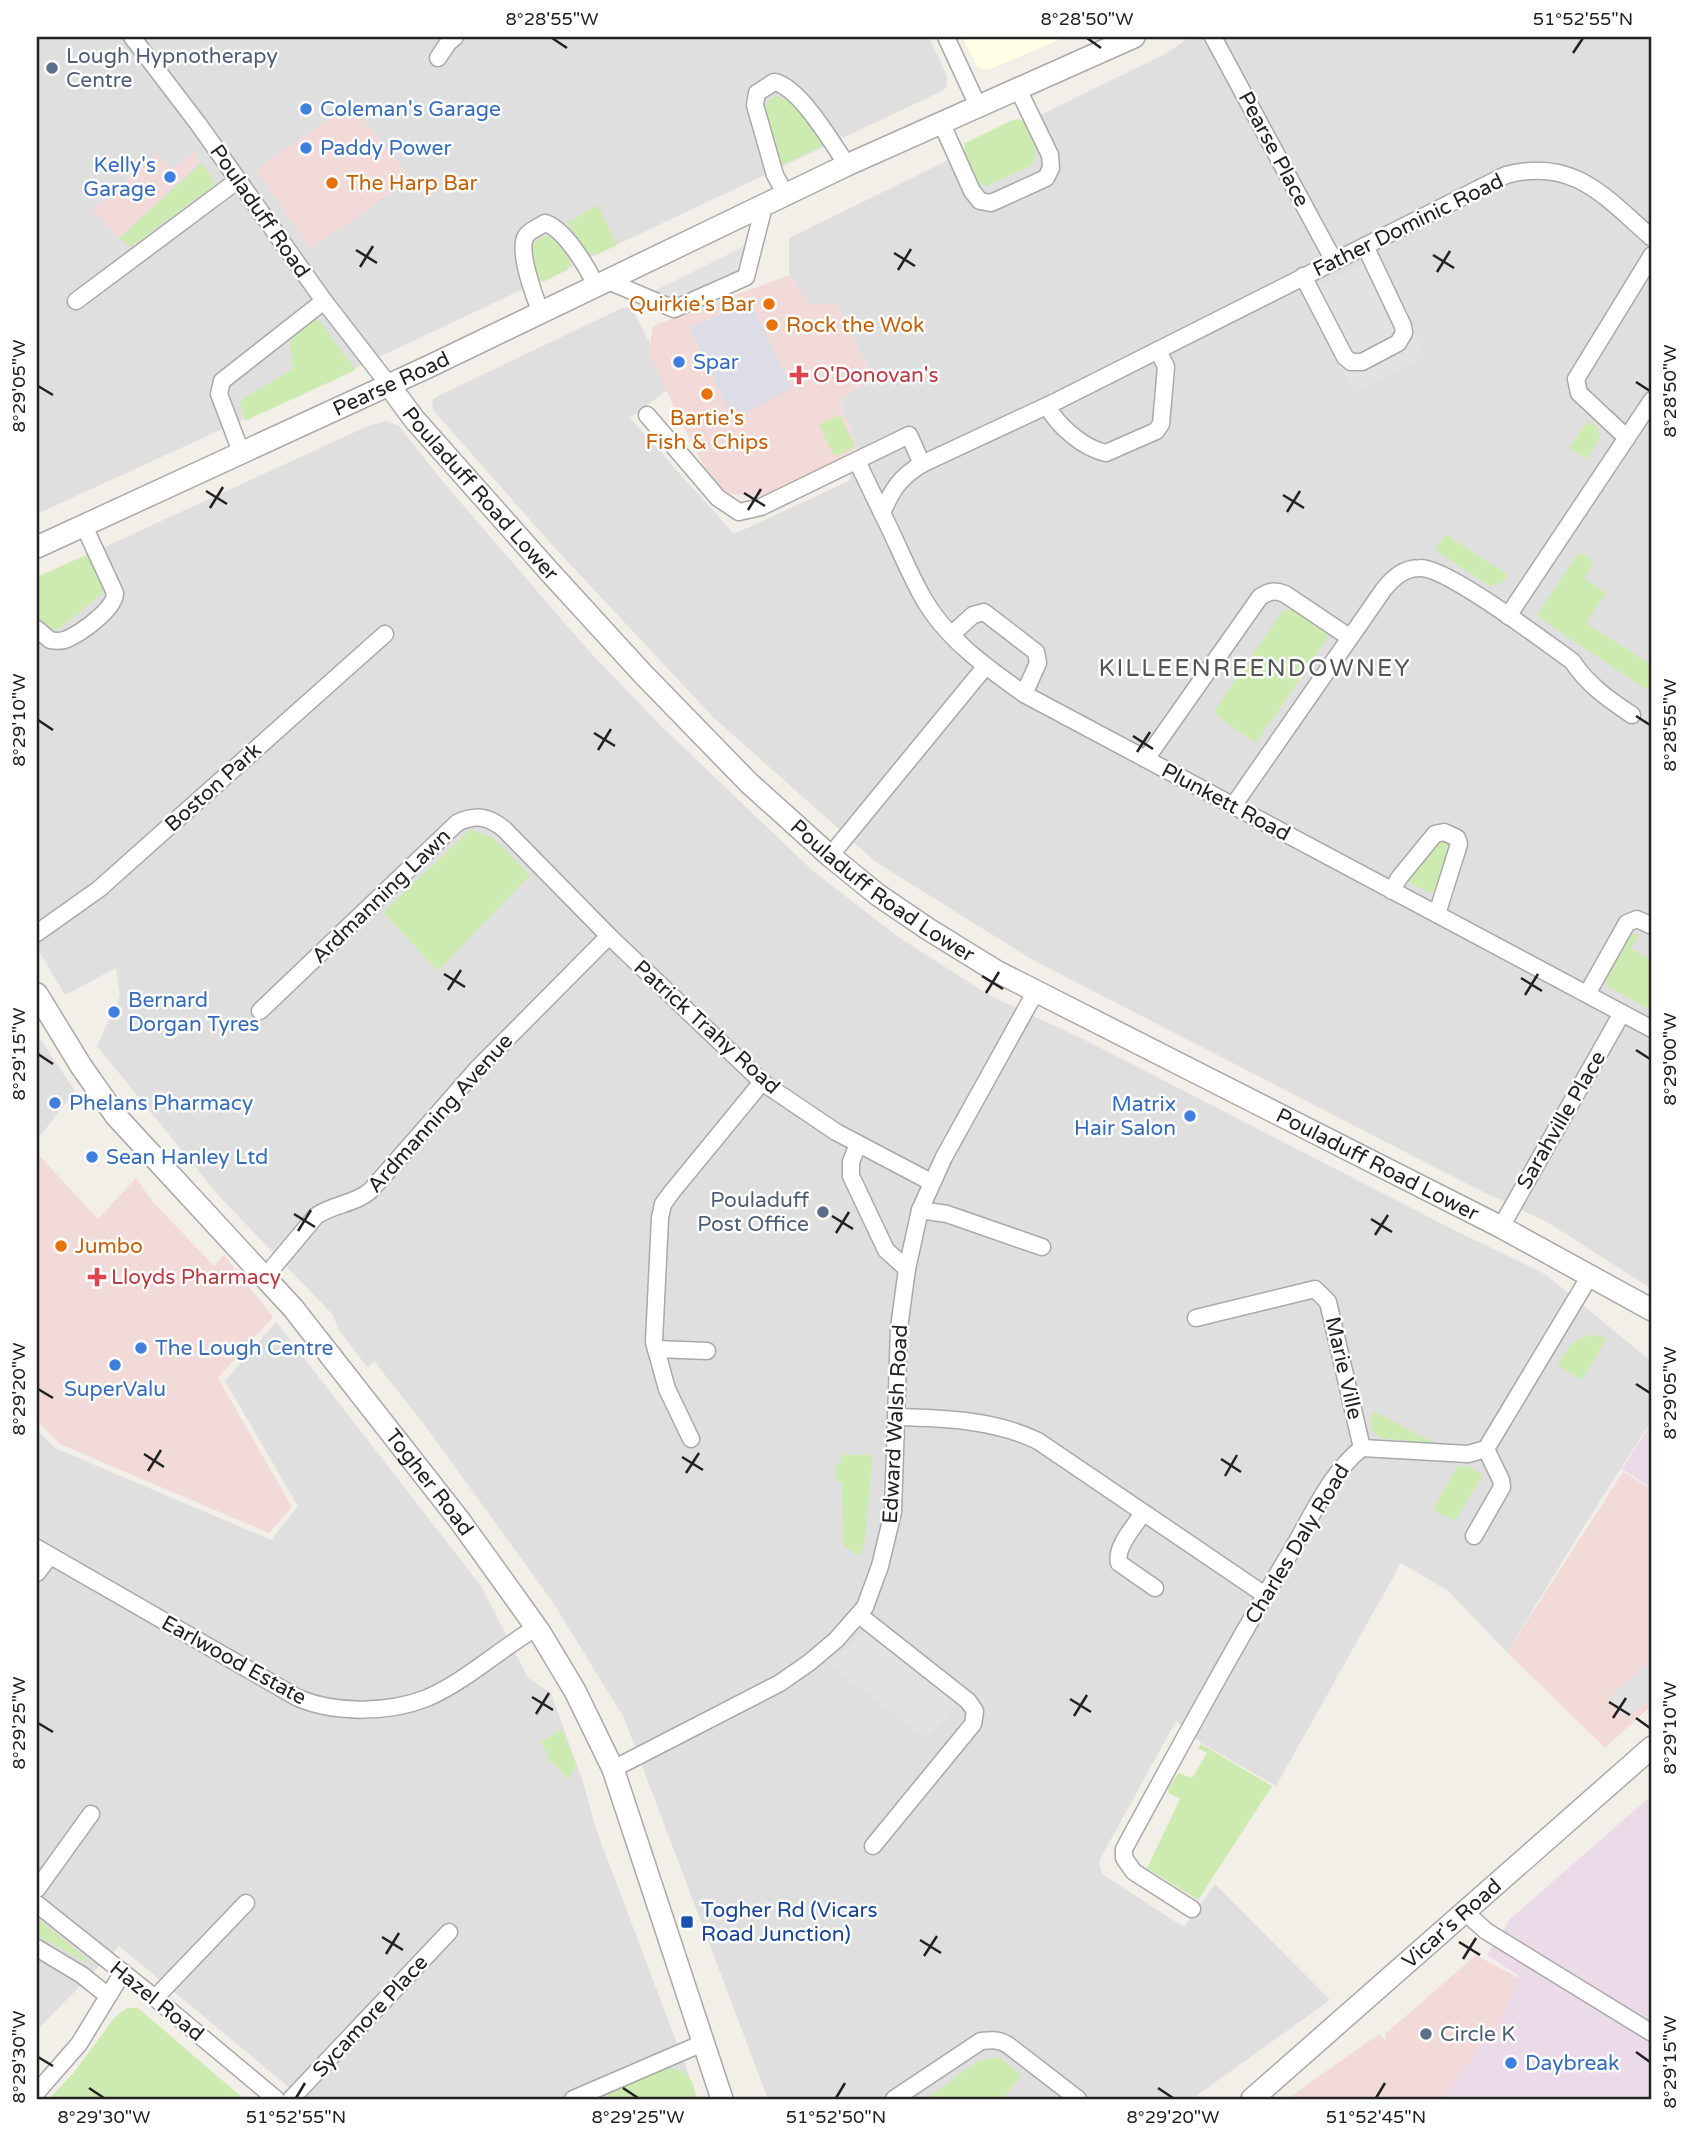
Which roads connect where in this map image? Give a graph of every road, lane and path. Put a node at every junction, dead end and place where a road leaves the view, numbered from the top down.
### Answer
1 (455, 37) edge
2 (946, 37) edge
3 (1134, 37) edge
4 (1213, 37) edge
5 (139, 40) edge
6 (438, 58) dead end
7 (1018, 89) junction
8 (978, 106) junction
9 (942, 122) junction
10 (847, 165) junction
11 (239, 180) junction
12 (786, 195) junction
13 (764, 206) junction
14 (1652, 238) edge
15 (1366, 246) junction
16 (1652, 255) edge
17 (1335, 261) junction
18 (1303, 276) junction
19 (602, 283) junction
20 (76, 301) dead end
21 (324, 301) junction
22 (541, 313) junction
23 (1158, 350) junction
24 (389, 385) junction
25 (1652, 400) edge
26 (1047, 406) junction
27 (647, 415) dead end
28 (1627, 438) junction
29 (241, 452) junction
30 (857, 461) junction
31 (922, 464) junction
32 (882, 513) junction
33 (85, 526) junction
34 (37, 547) edge
35 (1508, 616) junction
36 (37, 629) edge
37 (384, 634) dead end
38 (952, 634) junction
39 (1349, 637) junction
40 (985, 667) junction
41 (1024, 694) junction
42 (1632, 715) dead end
43 (1146, 759) junction
44 (1233, 806) junction
45 (830, 856) junction
46 (1392, 891) junction
47 (570, 896) joint
48 (1437, 915) junction
49 (1652, 926) edge
50 (37, 933) edge
51 (609, 936) junction
52 (1036, 991) junction
53 (37, 994) edge
54 (1587, 994) junction
55 (260, 1011) dead end
56 (1622, 1013) junction
57 (1652, 1029) edge
58 (762, 1082) junction
59 (858, 1144) junction
60 (931, 1182) junction
61 (920, 1210) junction
62 (1501, 1227) junction
63 (1042, 1247) dead end
64 (907, 1269) junction
65 (1591, 1275) junction
66 (265, 1277) junction
67 (1652, 1310) edge
68 (1196, 1318) dead end
69 (656, 1349) junction
70 (707, 1352) dead end
71 (897, 1417) junction
72 (691, 1439) dead end
73 (1362, 1448) junction
74 (1486, 1449) junction
75 (1143, 1513) junction
76 (1474, 1536) dead end
77 (44, 1552) edge
78 (37, 1573) edge
79 (1155, 1588) dead end
80 (1265, 1595) junction
81 (859, 1615) junction
82 (537, 1627) junction
83 (1652, 1747) edge
84 (613, 1769) junction
85 (91, 1814) dead end
86 (873, 1846) dead end
87 (37, 1889) edge
88 (246, 1903) dead end
89 (37, 1904) edge
90 (1192, 1909) dead end
91 (1465, 1912) junction
92 (449, 1932) dead end
93 (37, 1948) edge
94 (122, 1972) junction
95 (108, 1996) junction
96 (155, 1998) junction
97 (1652, 2033) edge
98 (703, 2043) junction
99 (37, 2092) edge
100 (276, 2099) edge
101 (291, 2099) edge
102 (573, 2099) edge
103 (722, 2099) edge
104 (894, 2099) edge
105 (1078, 2099) edge
106 (1252, 2099) edge

1 - 6 street
2 - 8 street
3 - 7 street, Pearse Road
4 - 17 street, Pearse Place
5 - 11 street, Pouladuff Road
7 - 8 street, Pearse Road
7 - 9 street
8 - 9 street, Pearse Road
9 - 10 street, Pearse Road
10 - 12 street, Pearse Road
10 - 12 street
11 - 20 street
11 - 21 street, Pouladuff Road
12 - 13 street, Pearse Road
13 - 19 street, Pearse Road
13 - 19 street
14 - 15 street, Father Dominic Road
15 - 17 street, Father Dominic Road
15 - 18 street
16 - 28 street
17 - 18 street, Father Dominic Road
18 - 23 street, Father Dominic Road
19 - 22 street, Pearse Road
19 - 22 street
21 - 24 street, Pouladuff Road
21 - 29 street
22 - 24 street, Pearse Road
23 - 26 street, Father Dominic Road
23 - 26 street
24 - 29 street, Pearse Road
24 - 45 street, Pouladuff Road Lower
25 - 28 street
26 - 31 street, Father Dominic Road
27 - 30 street
28 - 35 street
29 - 33 street, Pearse Road
30 - 31 street
30 - 32 street
31 - 32 street, Father Dominic Road
32 - 38 street
33 - 34 street, Pearse Road
33 - 36 street
35 - 39 street
35 - 42 street
37 - 50 street, Boston Park
38 - 40 street
38 - 41 street
39 - 43 street
39 - 44 street
40 - 41 street
40 - 45 street
41 - 43 street, Plunkett Road
43 - 44 street, Plunkett Road
44 - 46 street, Plunkett Road
45 - 52 street, Pouladuff Road Lower
46 - 48 street, Plunkett Road
46 - 48 street
47 - 51 street, Patrick Trahy Road
47 - 55 street, Ardmanning Lawn
48 - 54 street, Plunkett Road
49 - 54 street
51 - 58 street, Patrick Trahy Road
51 - 66 street, Ardmanning Avenue
52 - 60 street, Edward Walsh Road
52 - 62 street, Pouladuff Road Lower
53 - 66 street, Togher Road
54 - 56 street, Plunkett Road
56 - 57 street, Plunkett Road
56 - 62 street, Sarahville Place
58 - 59 street, Patrick Trahy Road
58 - 69 street
59 - 60 street, Patrick Trahy Road
59 - 64 street
60 - 61 street, Edward Walsh Road
61 - 63 street
61 - 64 street, Edward Walsh Road
62 - 65 street, Pouladuff Road Lower
64 - 71 street, Edward Walsh Road
65 - 67 street, Pouladuff Road Lower
65 - 74 street
66 - 82 street, Togher Road
68 - 73 street, Marie Ville
69 - 70 street
69 - 72 street
71 - 75 street
71 - 81 street, Edward Walsh Road
73 - 74 street, Charles Daly Road
73 - 80 street, Charles Daly Road
74 - 76 street
75 - 79 street
75 - 80 street
77 - 78 street, Earlwood Estate
77 - 82 street, Earlwood Estate
80 - 90 street, Charles Daly Road
81 - 84 street, Edward Walsh Road
81 - 86 street
82 - 84 street, Togher Road
83 - 91 street, Vicar's Road
84 - 98 street, Togher Road
85 - 87 street
88 - 96 street
89 - 94 street, Hazel Road
91 - 97 street
91 - 106 street, Vicar's Road
92 - 101 street, Sycamore Place
93 - 95 street
94 - 95 street
94 - 96 street, Hazel Road
95 - 99 street
96 - 100 street, Hazel Road
98 - 102 street
98 - 103 street, Togher Road
104 - 105 street

